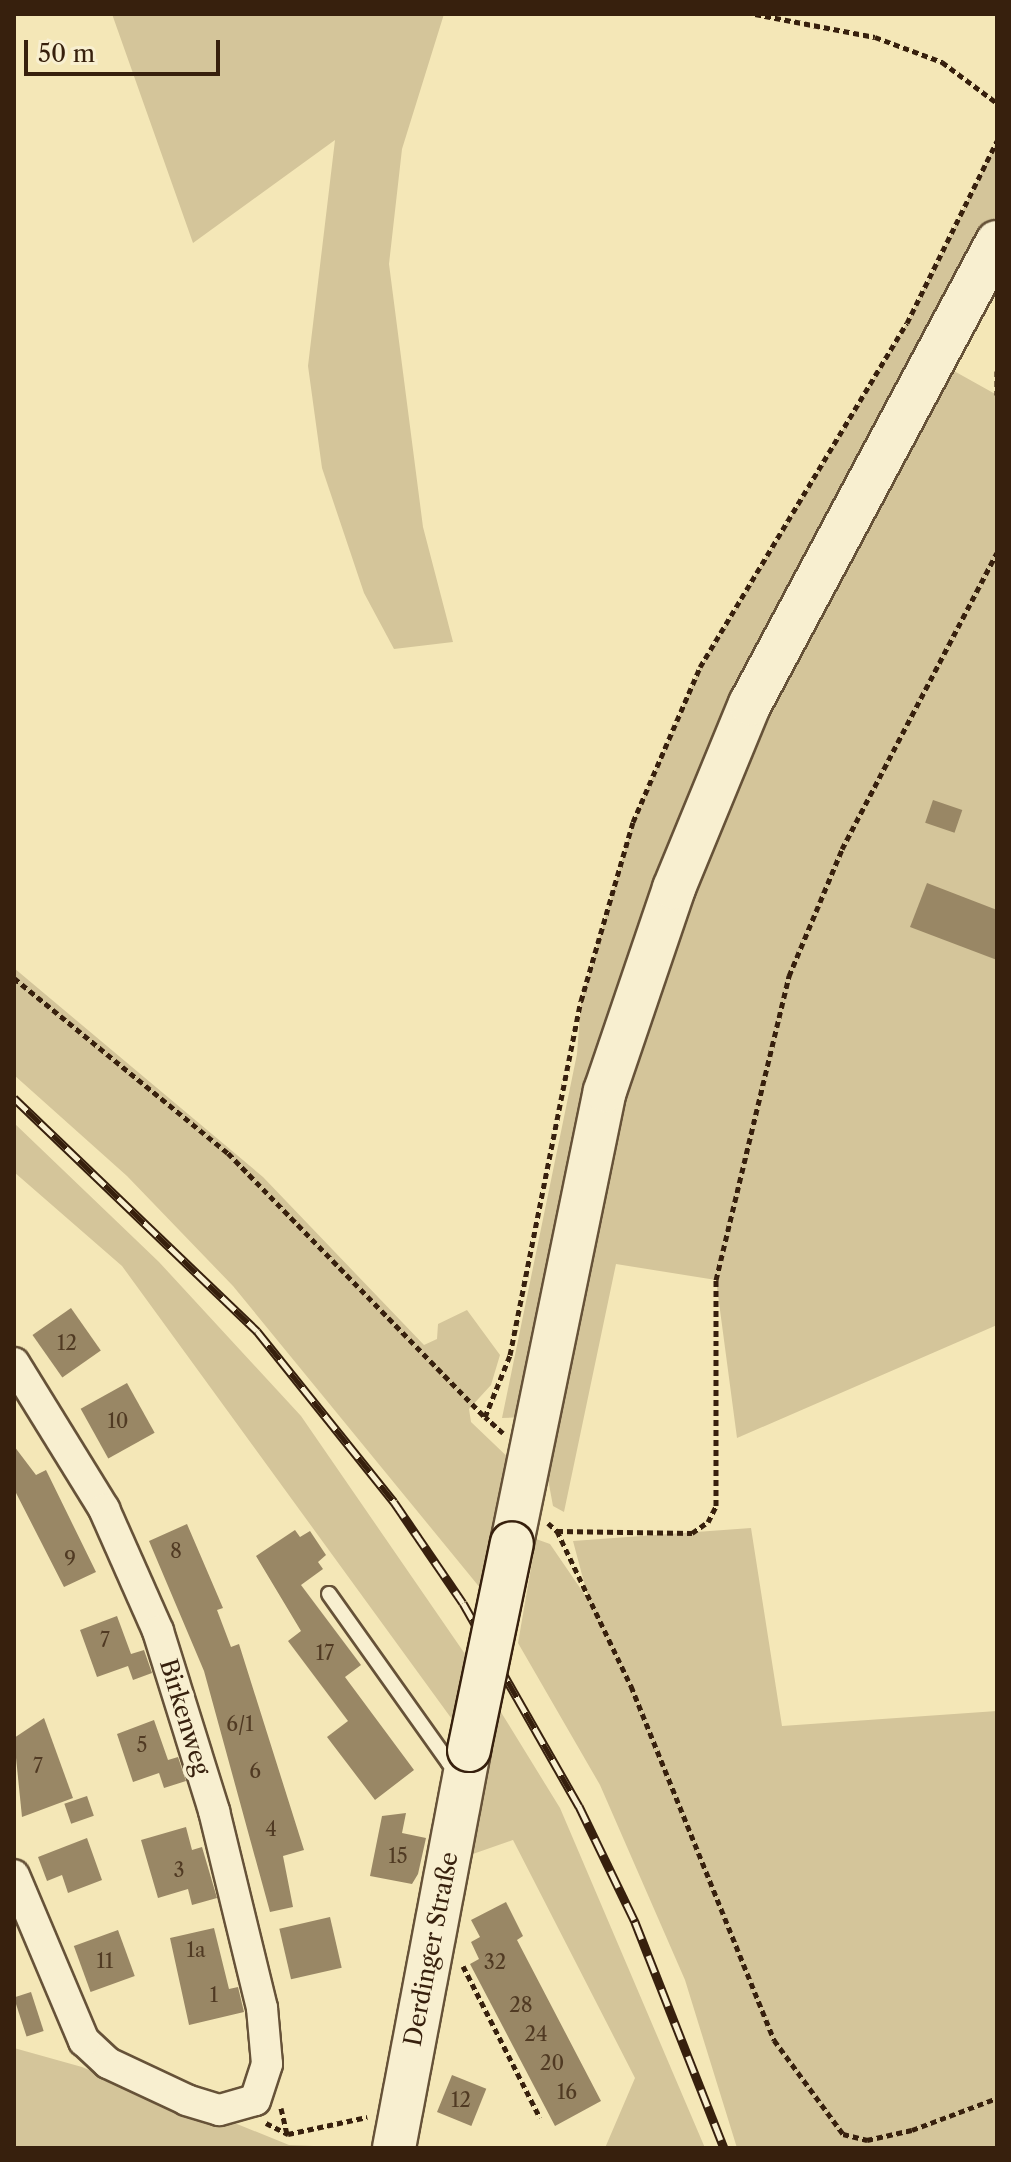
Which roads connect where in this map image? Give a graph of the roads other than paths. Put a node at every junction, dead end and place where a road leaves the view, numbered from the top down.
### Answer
1 (997, 242) edge
2 (14, 1363) edge
3 (329, 1594) dead end
4 (467, 1760) junction
5 (14, 1875) edge
6 (396, 2132) edge

1 - 4 main road, Derdinger Straße, bridge
2 - 5 street, Birkenweg
3 - 4 lane
4 - 6 main road, Derdinger Straße

